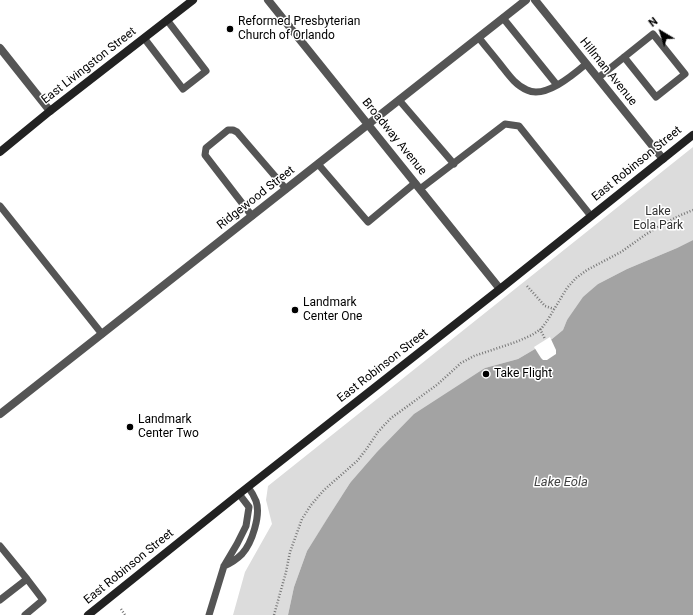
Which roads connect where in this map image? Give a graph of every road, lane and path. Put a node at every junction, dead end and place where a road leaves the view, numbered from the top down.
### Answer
1 (193, 0) edge
2 (268, 0) edge
3 (526, 0) edge
4 (535, 0) edge
5 (503, 18) junction
6 (167, 20) junction
7 (144, 38) junction
8 (478, 38) junction
9 (0, 48) edge
10 (624, 57) junction
11 (586, 64) junction
12 (598, 78) junction
13 (557, 85) junction
14 (399, 100) junction
15 (50, 112) junction
16 (368, 125) junction
17 (693, 135) edge
18 (0, 152) edge
19 (663, 159) junction
20 (318, 164) junction
21 (454, 164) junction
22 (417, 186) junction
23 (286, 189) junction
24 (0, 206) edge
25 (693, 210) edge
26 (252, 216) junction
27 (591, 216) junction
28 (527, 286) dead end
29 (500, 289) junction
30 (554, 309) junction
31 (540, 329) junction
32 (102, 334) junction
33 (545, 338) dead end
34 (0, 414) edge
35 (248, 487) junction
36 (239, 494) junction
37 (0, 546) edge
38 (224, 566) junction
39 (26, 579) junction
40 (0, 600) edge
41 (121, 610) dead end
42 (25, 615) edge
43 (88, 615) edge
44 (125, 615) edge
45 (209, 615) edge
46 (274, 615) edge

1 - 6 main road, East Livingston Street
2 - 16 street, Broadway Avenue
3 - 5 street, Ridgewood Street
4 - 11 street, Hillman Avenue
5 - 8 street, Ridgewood Street
5 - 13 lane
6 - 7 main road, East Livingston Street
6 - 7 lane
7 - 15 main road, East Livingston Street
8 - 13 lane
8 - 14 street, Ridgewood Street
9 - 15 street
10 - 10 lane
10 - 12 lane
11 - 12 street, Hillman Avenue
11 - 13 lane
12 - 19 street, Hillman Avenue
14 - 16 street, Ridgewood Street
14 - 21 lane
15 - 18 main road, East Livingston Street
16 - 20 street, Ridgewood Street
16 - 22 street, Broadway Avenue
17 - 19 main road, East Robinson Street
19 - 27 main road, East Robinson Street
20 - 22 lane
20 - 23 street, Ridgewood Street
21 - 22 lane
21 - 27 lane
22 - 29 street, Broadway Avenue
23 - 26 street, Ridgewood Street
23 - 26 lane
24 - 32 lane
25 - 30 path
26 - 32 street, Ridgewood Street
27 - 29 main road, East Robinson Street
28 - 30 path
29 - 35 main road, East Robinson Street
30 - 31 path
31 - 33 path
31 - 46 path
32 - 34 street, Ridgewood Street
35 - 36 main road, East Robinson Street
35 - 38 lane
36 - 38 lane
36 - 43 main road, East Robinson Street
37 - 39 lane
38 - 45 lane
39 - 40 lane
39 - 42 lane
41 - 44 path

